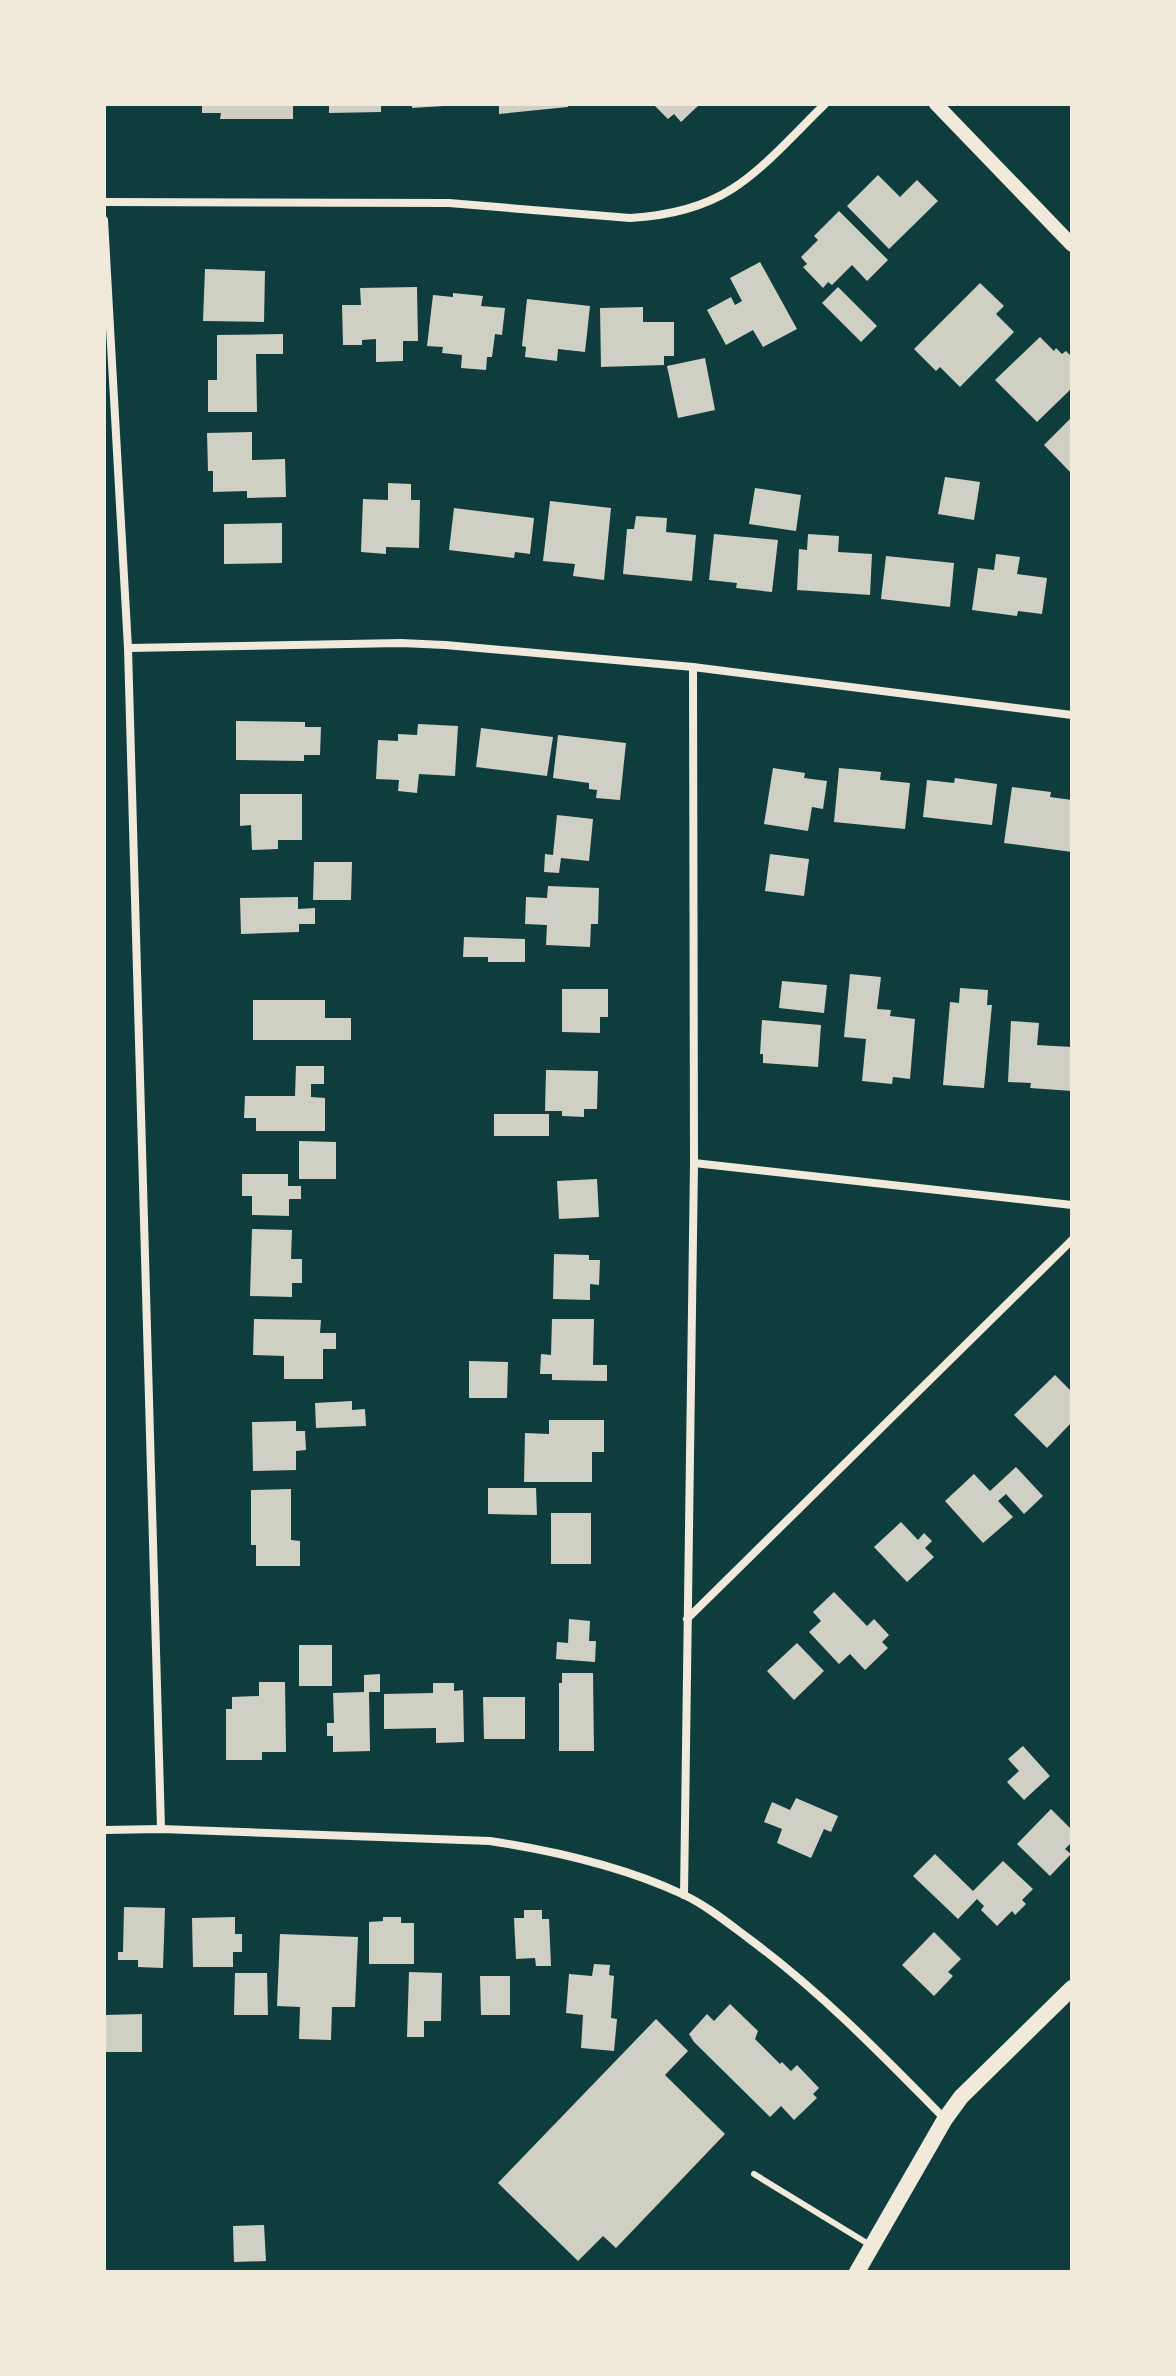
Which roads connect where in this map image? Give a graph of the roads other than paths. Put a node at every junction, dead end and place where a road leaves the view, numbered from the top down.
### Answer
1 (825, 104) edge
2 (936, 104) edge
3 (104, 202) edge
4 (104, 220) edge
5 (1072, 245) edge
6 (128, 648) junction
7 (693, 667) junction
8 (1072, 715) edge
9 (694, 1163) junction
10 (1072, 1205) edge
11 (1072, 1240) edge
12 (687, 1619) junction
13 (161, 1829) junction
14 (104, 1830) edge
15 (684, 1895) junction
16 (1072, 1988) edge
17 (945, 2119) junction
18 (754, 2174) dead end
19 (871, 2245) junction
20 (857, 2272) edge

1 - 3 street
2 - 5 street
4 - 6 street
6 - 7 street
6 - 13 street
7 - 8 street
7 - 9 street
9 - 10 street
9 - 12 street
11 - 12 street
12 - 15 street
13 - 14 street
13 - 15 street
15 - 17 street
16 - 17 main road
17 - 19 main road
18 - 19 lane
19 - 20 main road

